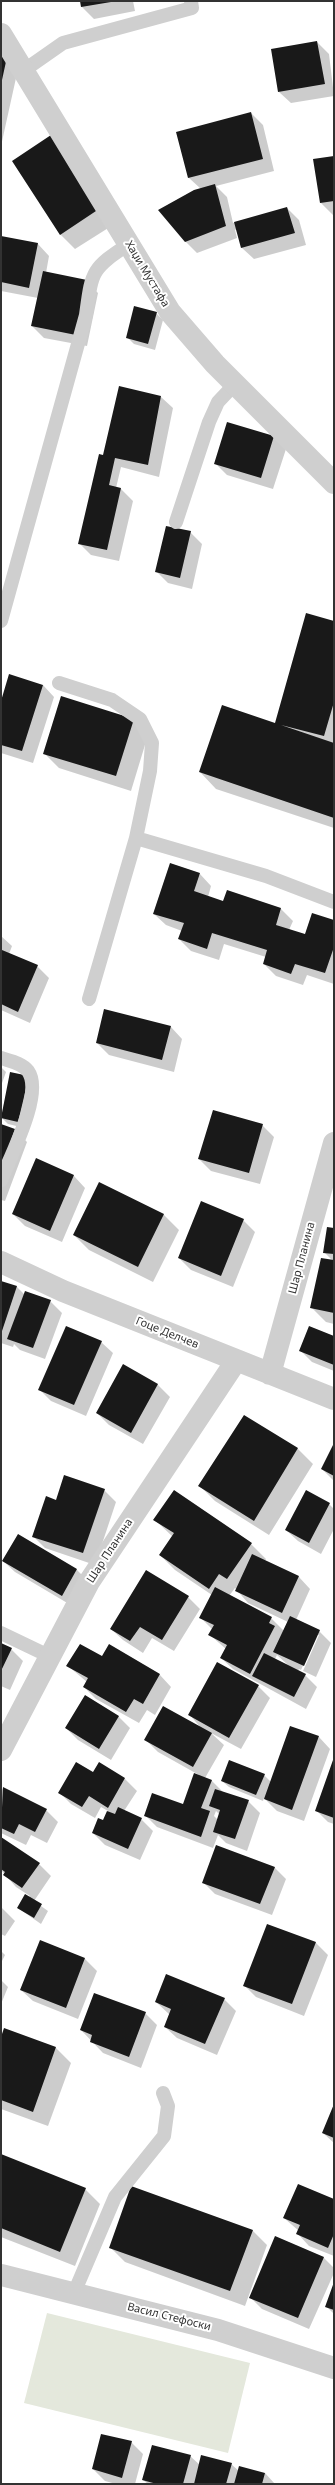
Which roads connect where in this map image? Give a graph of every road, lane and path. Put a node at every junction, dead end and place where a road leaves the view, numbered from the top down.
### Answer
1 (192, 1) edge
2 (1, 34) edge
3 (22, 71) junction
4 (129, 244) junction
5 (234, 384) junction
6 (334, 483) edge
7 (176, 522) dead end
8 (1, 621) edge
9 (59, 683) dead end
10 (136, 838) junction
11 (334, 902) edge
12 (89, 999) dead end
13 (1, 1058) edge
14 (334, 1143) edge
15 (1, 1180) edge
16 (1, 1262) edge
17 (236, 1361) junction
18 (270, 1374) junction
19 (334, 1399) edge
20 (1, 1633) edge
21 (49, 1656) junction
22 (1, 1750) edge
23 (163, 2093) dead end
24 (1, 2275) edge
25 (74, 2293) junction
26 (334, 2368) edge

1 - 3 lane
2 - 3 street, Хаџи Мустафа
3 - 4 street, Хаџи Мустафа
4 - 5 street, Хаџи Мустафа
4 - 8 lane
5 - 6 street, Хаџи Мустафа
5 - 7 lane
9 - 10 lane
10 - 11 lane
10 - 12 lane
13 - 15 lane
14 - 18 street, Шар Планина
16 - 17 street, Гоце Делчев
17 - 18 street, Гоце Делчев
17 - 21 street, Шар Планина
18 - 19 street, Гоце Делчев
20 - 21 lane
21 - 22 street, Шар Планина
23 - 25 lane
24 - 25 street, Васил Стефоски
25 - 26 street, Васил Стефоски

